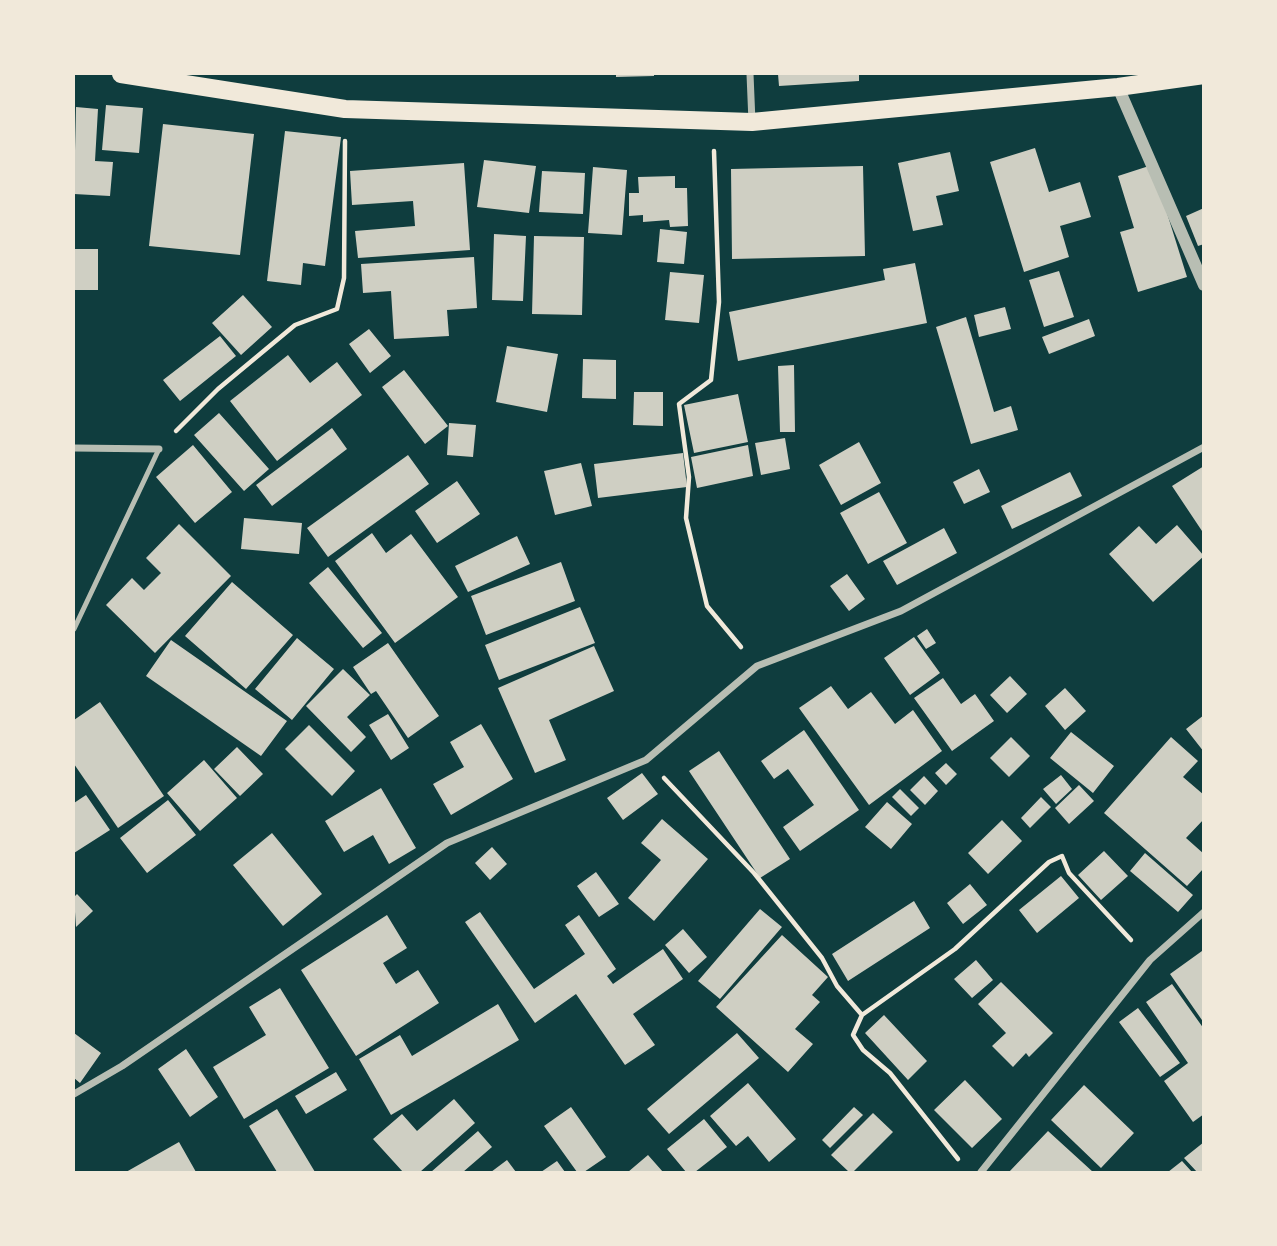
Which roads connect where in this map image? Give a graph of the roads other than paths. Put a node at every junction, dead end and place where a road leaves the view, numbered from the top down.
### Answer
1 (121, 74) edge
2 (750, 74) edge
3 (1203, 75) edge
4 (1118, 87) junction
5 (752, 122) junction
6 (1203, 285) edge
7 (1203, 447) edge
8 (74, 448) edge
9 (159, 449) joint
10 (74, 629) edge
11 (1203, 912) edge
12 (74, 1094) edge
13 (981, 1172) edge

1 - 5 main road
2 - 5 street
3 - 4 main road
4 - 5 main road
4 - 6 street
7 - 12 street
8 - 9 street
9 - 10 lane
11 - 13 street

